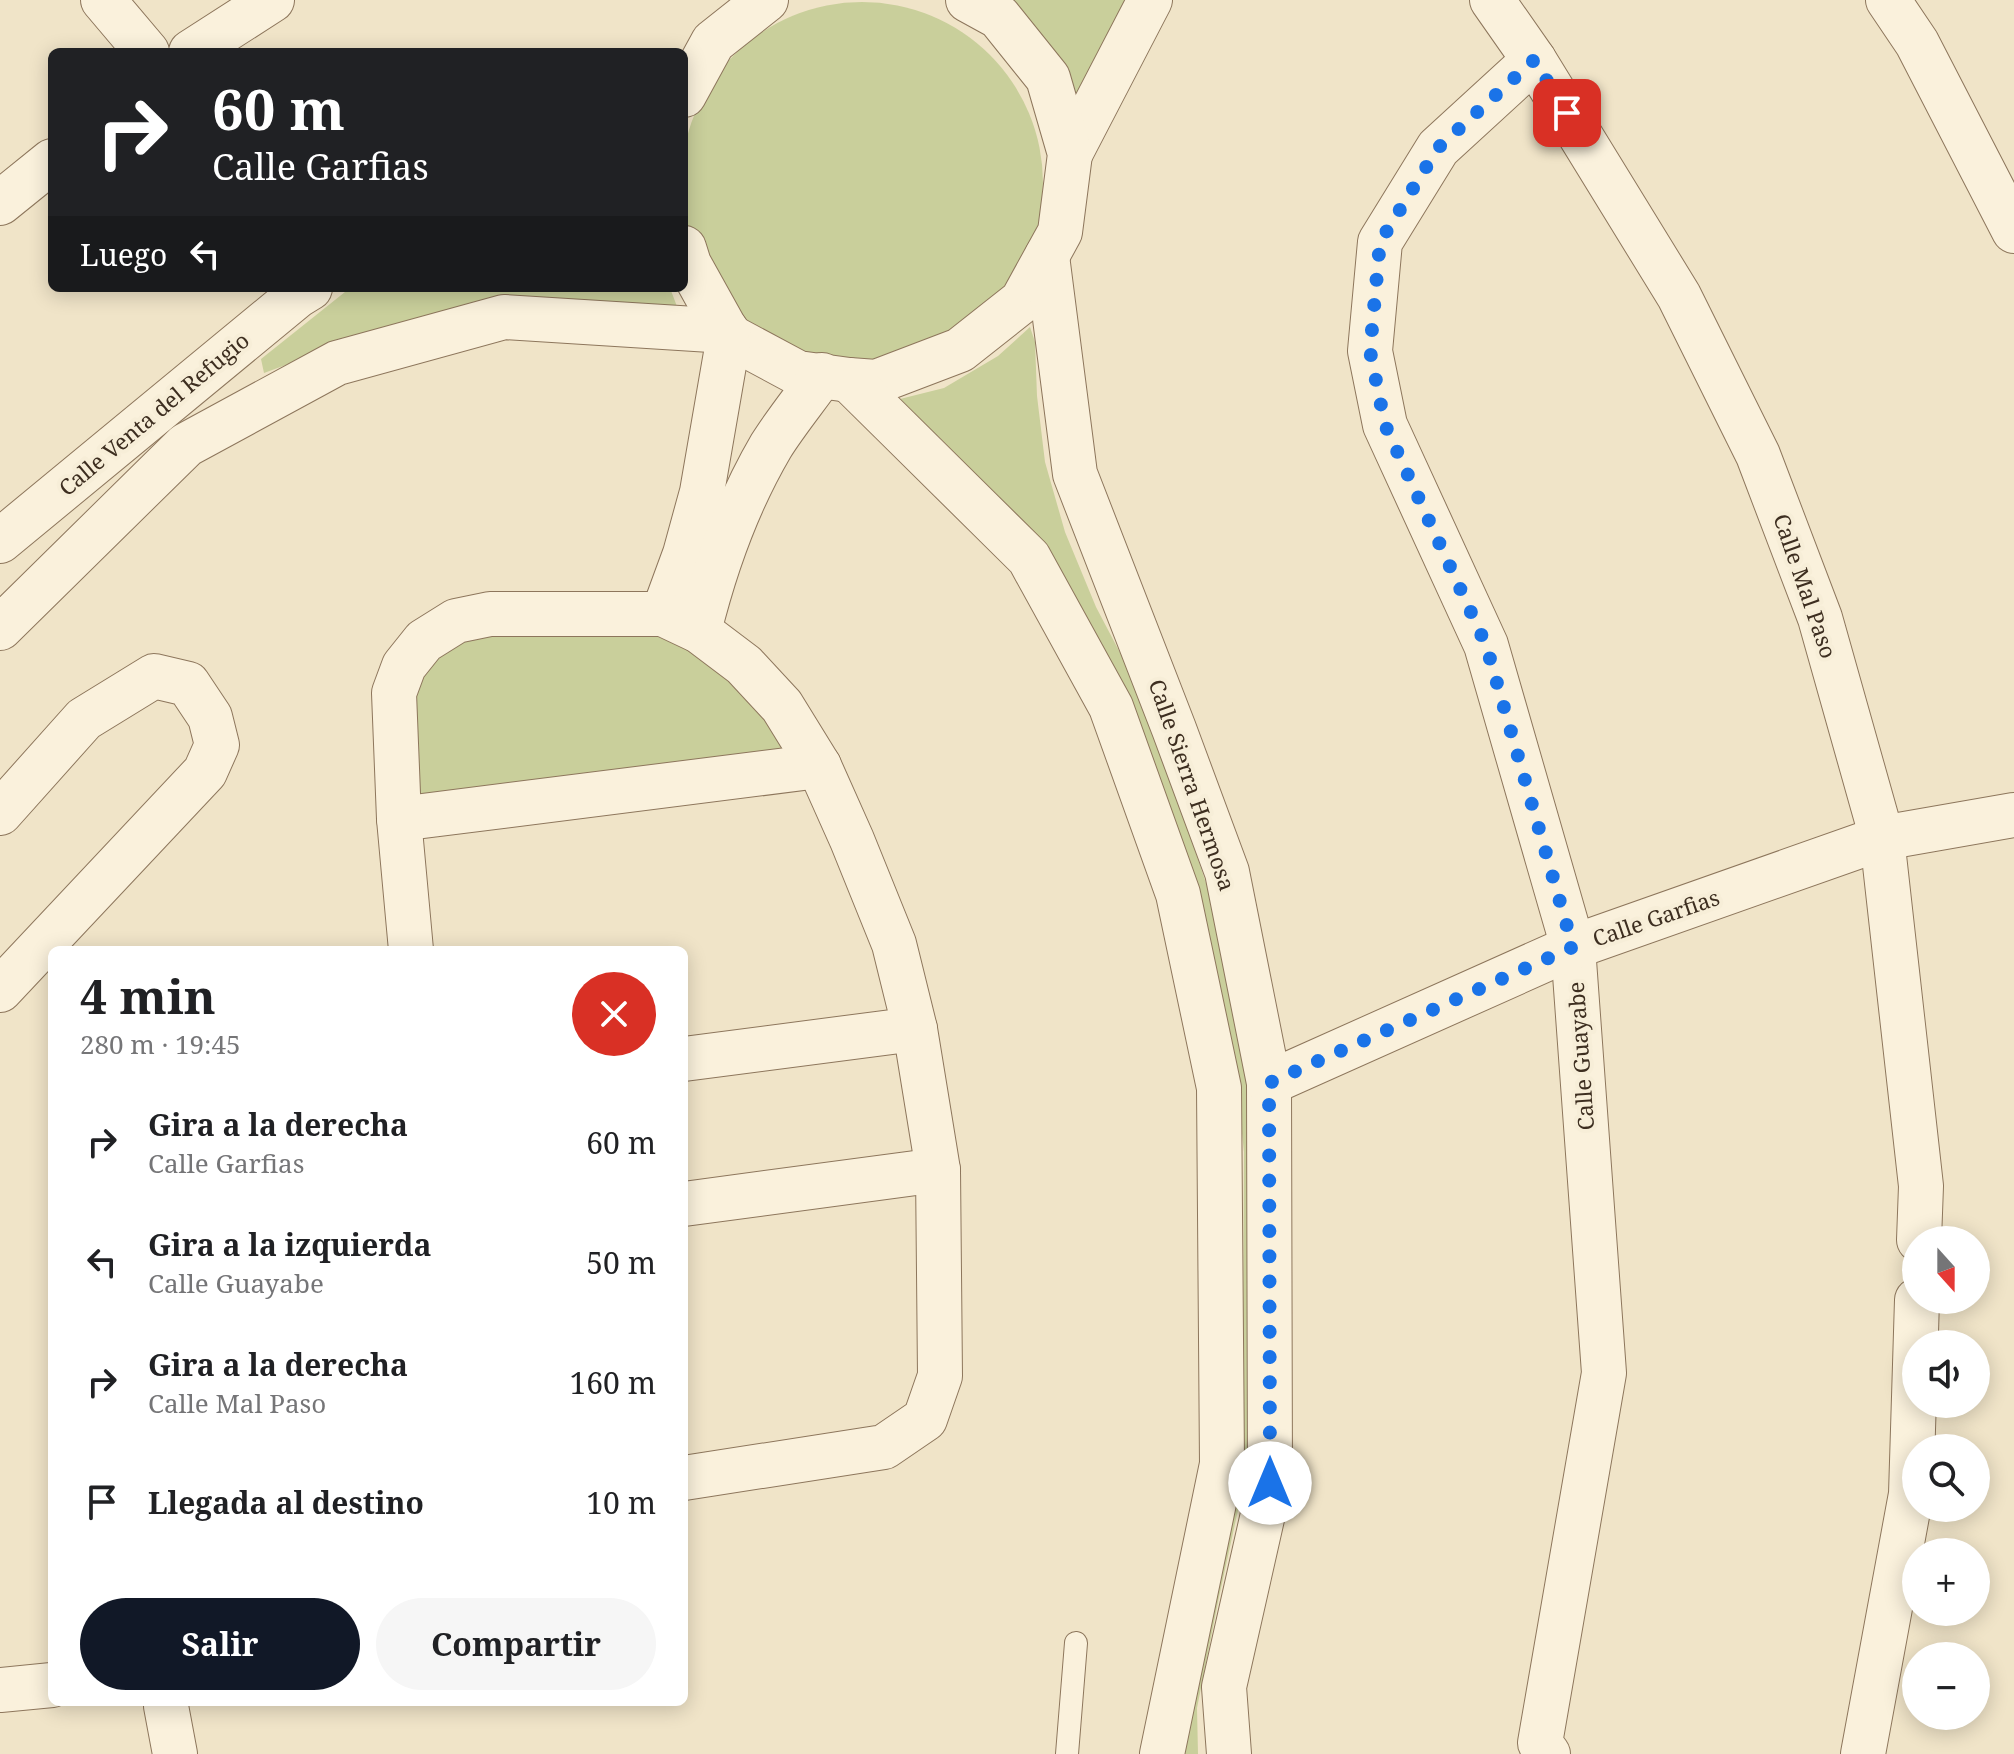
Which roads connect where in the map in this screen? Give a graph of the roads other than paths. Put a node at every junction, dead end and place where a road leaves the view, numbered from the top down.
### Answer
1 (103, 0) edge
2 (272, 0) edge
3 (968, 0) edge
4 (1150, 0) edge
5 (1492, 0) edge
6 (1888, 0) edge
7 (760, 4) edge
8 (144, 48) edge
9 (197, 48) edge
10 (688, 50) edge
11 (1534, 60) junction
12 (688, 88) edge
13 (1070, 154) junction
14 (48, 164) edge
15 (0, 203) edge
16 (2014, 231) edge
17 (1047, 256) junction
18 (688, 261) edge
19 (298, 292) edge
20 (728, 334) junction
21 (835, 378) junction
22 (0, 541) edge
23 (681, 623) junction
24 (0, 628) edge
25 (819, 766) junction
26 (0, 813) edge
27 (2014, 815) edge
28 (399, 819) junction
29 (1882, 838) junction
30 (411, 946) edge
31 (1573, 947) junction
32 (0, 990) edge
33 (915, 1029) junction
34 (688, 1058) edge
35 (1269, 1083) junction
36 (938, 1170) junction
37 (688, 1203) edge
38 (1920, 1226) edge
39 (1917, 1314) edge
40 (688, 1477) edge
41 (1076, 1643) dead end
42 (48, 1685) edge
43 (0, 1690) edge
44 (166, 1706) dead end
45 (175, 1754) edge
46 (1067, 1754) edge
47 (1162, 1754) edge
48 (1229, 1754) edge
49 (1548, 1754) edge
50 (1863, 1754) edge

1 - 8 street
2 - 9 street
3 - 13 street
4 - 13 street
5 - 11 street, Calle Mal Paso
6 - 16 street
7 - 10 street
7 - 12 street
11 - 29 street, Calle Mal Paso
11 - 31 street, Calle Guayabe
13 - 17 street
14 - 15 street
17 - 21 street
17 - 35 street, Calle Sierra Hermosa
18 - 20 street
19 - 22 street, Calle Venta del Refugio
20 - 21 street
20 - 23 street
20 - 24 street, Calle Venta del Refugio
21 - 23 street
21 - 47 street
23 - 25 street
23 - 28 street
25 - 28 street
25 - 33 street
26 - 32 street
27 - 29 street, Calle Garfias
28 - 30 street
29 - 31 street, Calle Garfias
29 - 38 street, Calle Mal Paso
31 - 35 street, Calle Garfias
31 - 49 street, Calle Guayabe
33 - 34 street
33 - 36 street
35 - 48 street, Calle Sierra Hermosa
36 - 37 street
36 - 40 street
39 - 50 street
41 - 46 lane
42 - 43 street
44 - 45 street

